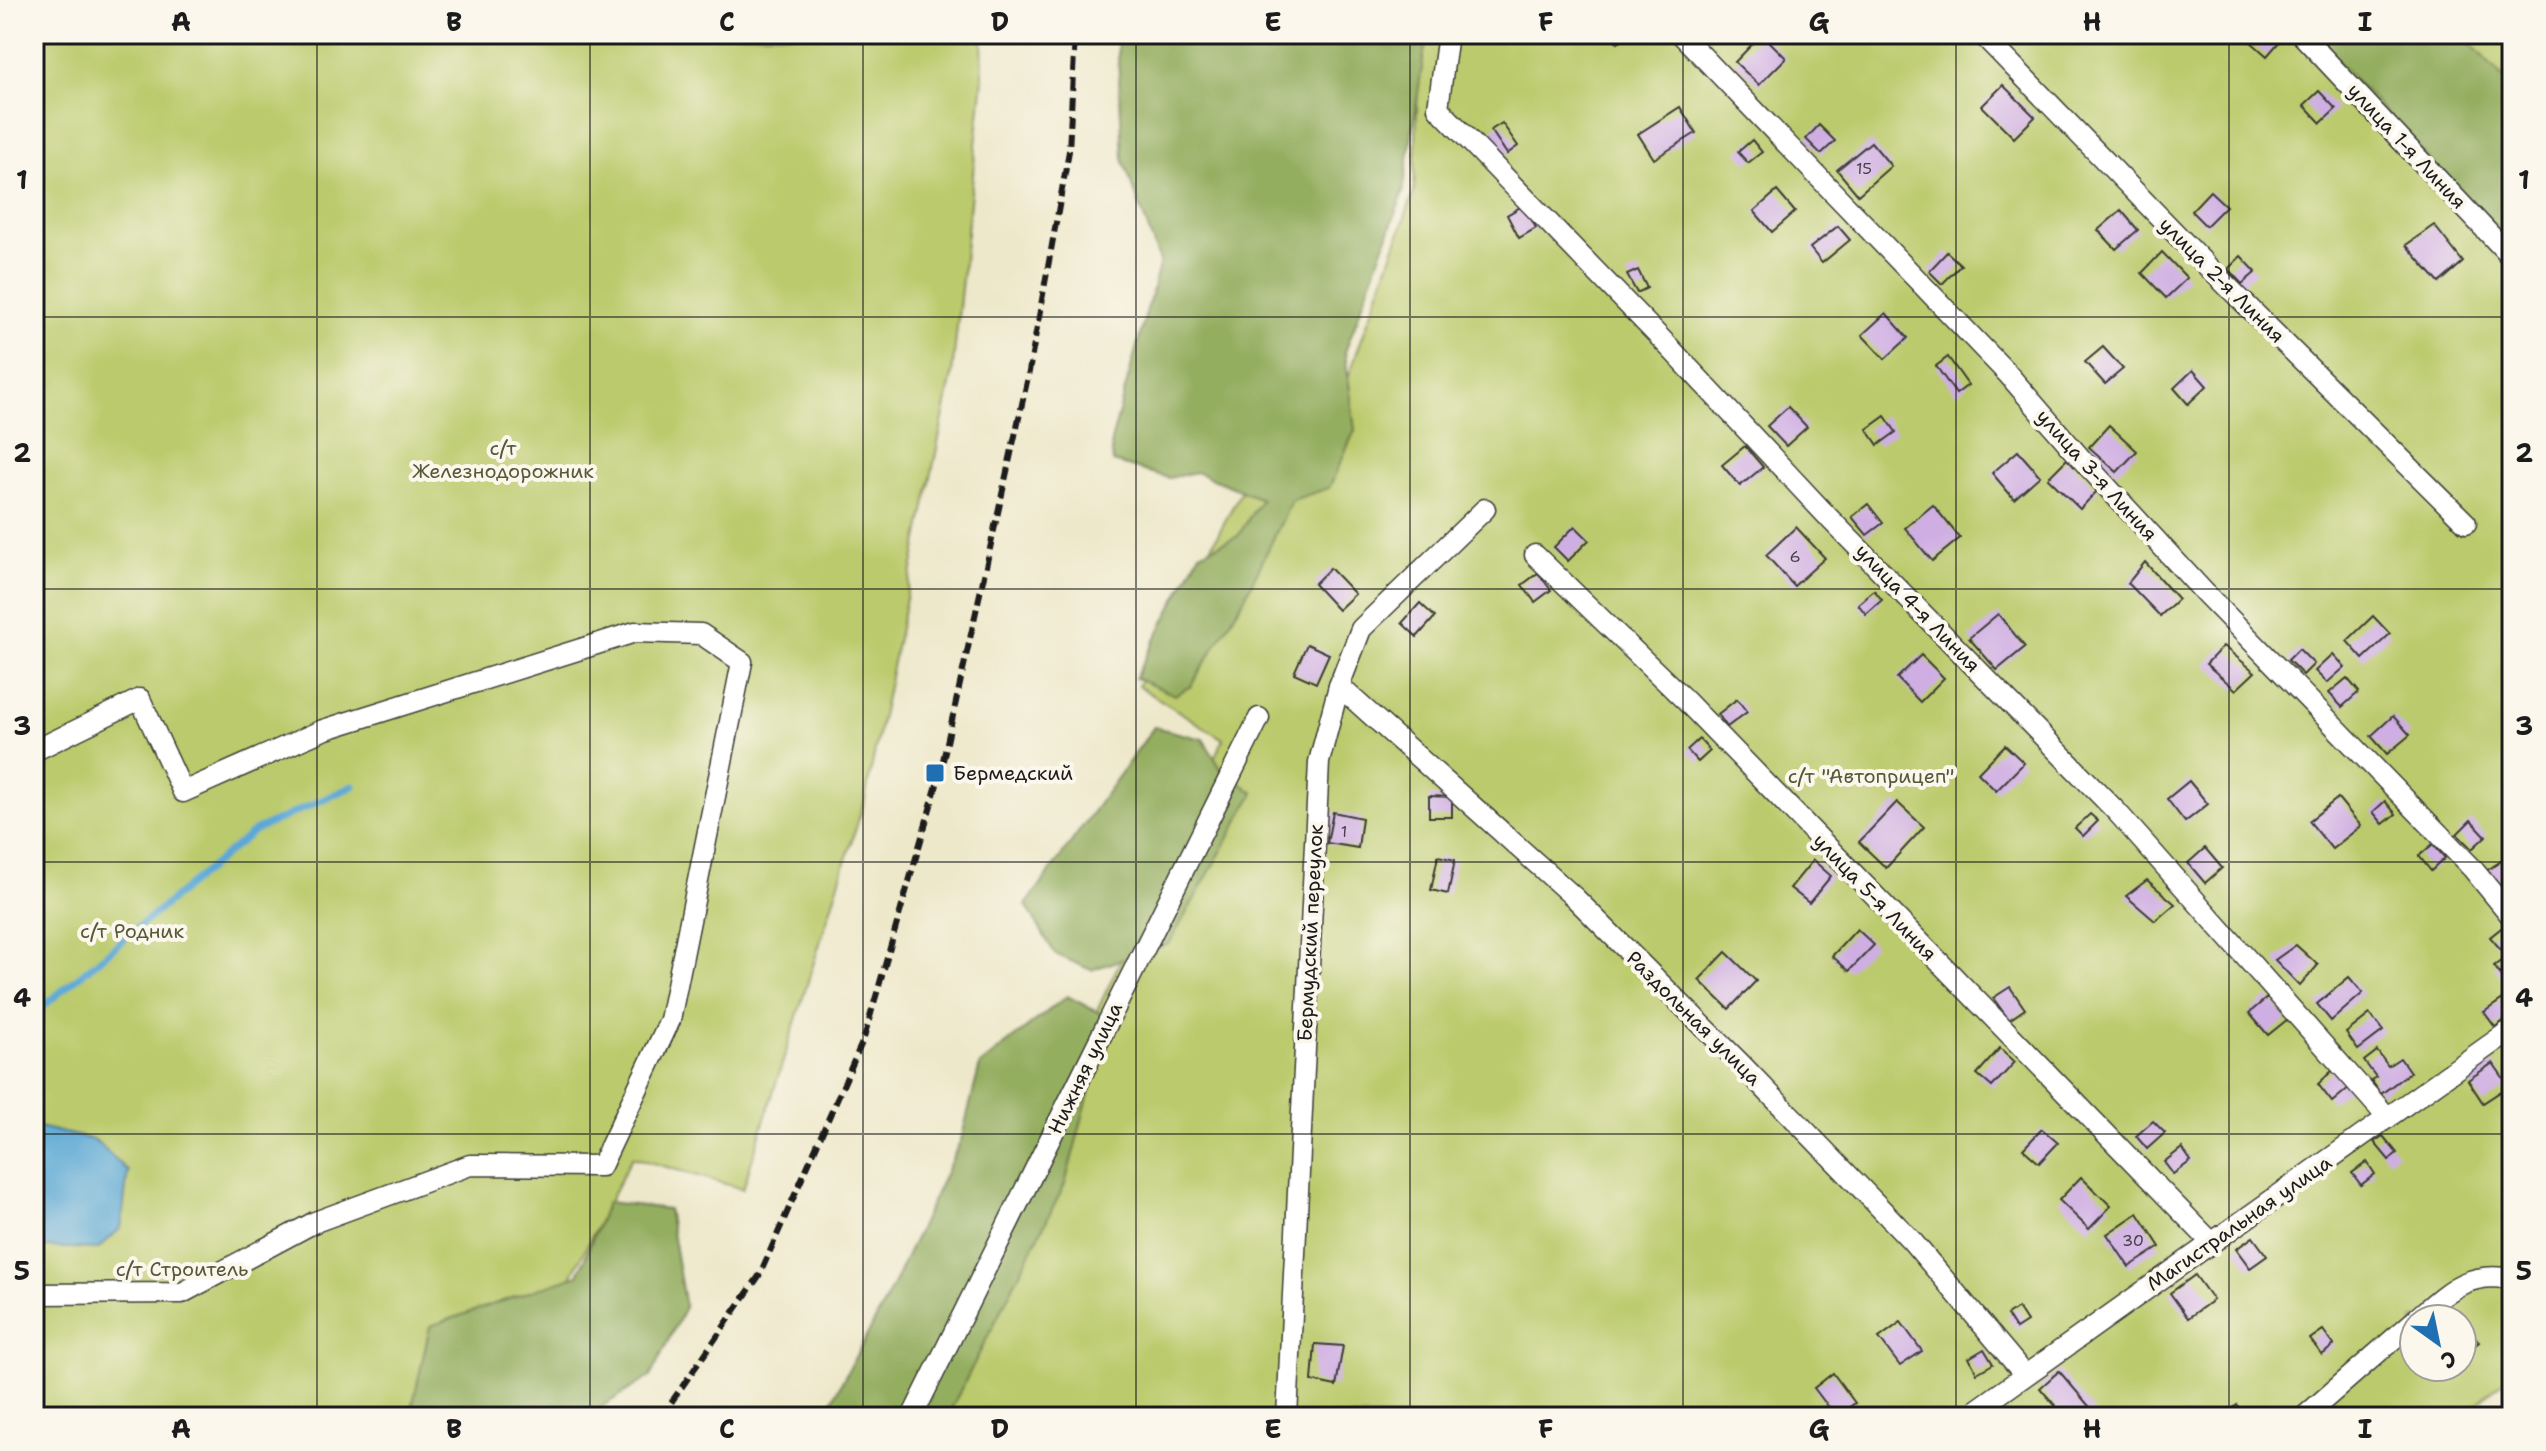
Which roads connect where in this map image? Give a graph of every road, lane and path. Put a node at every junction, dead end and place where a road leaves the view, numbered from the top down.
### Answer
1 (1448, 34) edge
2 (1681, 34) edge
3 (1982, 34) edge
4 (2301, 34) edge
5 (2512, 258) edge
6 (1485, 509) dead end
7 (2466, 523) dead end
8 (1535, 555) dead end
9 (1339, 686) junction
10 (1259, 718) dead end
11 (34, 751) edge
12 (2512, 917) edge
13 (2512, 1029) edge
14 (2388, 1118) junction
15 (2212, 1243) junction
16 (2512, 1279) edge
17 (34, 1294) edge
18 (2437, 1303) edge
19 (2398, 1335) edge
20 (2025, 1375) junction
21 (912, 1417) edge
22 (1287, 1417) edge
23 (1967, 1417) edge
24 (2304, 1417) edge

1 - 14 street, улица 4-я Линия
2 - 12 street, улица 3-я Линия
3 - 7 street, улица 2-я Линия
4 - 5 street, улица 1-я Линия
6 - 9 street, Бермудский переулок
8 - 15 street, улица 5-я Линия
9 - 20 street, Раздольная улица
9 - 22 street, Бермудский переулок
10 - 21 street, Нижняя улица
11 - 17 street
13 - 14 street, Магистральная улица
14 - 15 street, Магистральная улица
15 - 20 street, Магистральная улица
16 - 18 street
19 - 24 street
20 - 23 street, Магистральная улица

